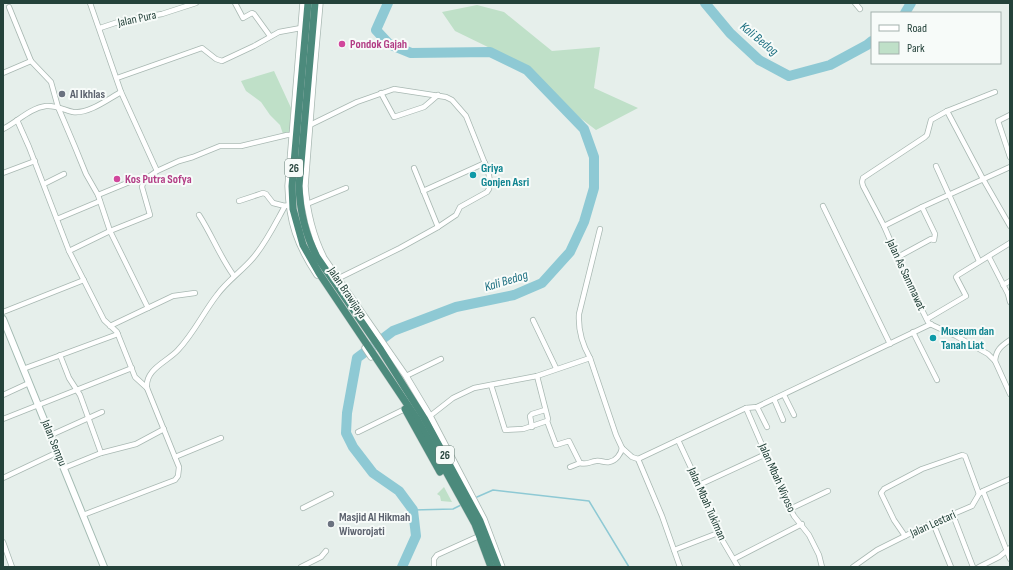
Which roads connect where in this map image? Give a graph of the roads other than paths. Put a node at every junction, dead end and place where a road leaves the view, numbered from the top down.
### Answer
1 (90, 3) edge
2 (196, 3) edge
3 (235, 3) edge
4 (303, 3) edge
5 (308, 3) edge
6 (315, 3) edge
7 (320, 3) edge
8 (855, 3) edge
9 (182, 5) edge
10 (9, 7) dead end
11 (860, 9) dead end
12 (100, 28) junction
13 (301, 28) junction
14 (270, 36) junction
15 (31, 61) junction
16 (3, 73) edge
17 (117, 78) junction
18 (121, 92) junction
19 (995, 92) dead end
20 (381, 93) junction
21 (438, 95) junction
22 (58, 107) junction
23 (947, 111) junction
24 (1010, 115) edge
25 (17, 120) junction
26 (310, 125) junction
27 (3, 129) edge
28 (292, 135) junction
29 (1010, 156) edge
30 (35, 160) junction
31 (485, 163) junction
32 (936, 166) dead end
33 (1010, 167) edge
34 (414, 168) dead end
35 (157, 172) junction
36 (3, 173) edge
37 (64, 174) dead end
38 (983, 179) junction
39 (142, 181) junction
40 (44, 184) junction
41 (346, 188) dead end
42 (423, 191) junction
43 (948, 194) junction
44 (98, 195) junction
45 (100, 201) junction
46 (239, 201) dead end
47 (307, 204) junction
48 (287, 206) junction
49 (824, 206) dead end
50 (922, 207) junction
51 (199, 215) dead end
52 (57, 219) junction
53 (884, 226) junction
54 (1010, 226) edge
55 (438, 227) junction
56 (600, 229) dead end
57 (110, 231) junction
58 (1010, 243) edge
59 (69, 251) junction
60 (989, 256) junction
61 (898, 257) junction
62 (979, 261) junction
63 (234, 276) junction
64 (336, 279) junction
65 (84, 280) junction
66 (1010, 281) edge
67 (1003, 285) junction
68 (195, 293) dead end
69 (1010, 302) edge
70 (148, 308) junction
71 (3, 312) edge
72 (354, 315) junction
73 (927, 319) junction
74 (3, 320) edge
75 (533, 320) dead end
76 (931, 324) junction
77 (110, 326) junction
78 (914, 332) junction
79 (118, 334) junction
80 (1010, 340) edge
81 (890, 344) junction
82 (378, 352) junction
83 (997, 352) junction
84 (988, 354) junction
85 (60, 355) junction
86 (590, 358) junction
87 (441, 359) dead end
88 (996, 361) junction
89 (132, 368) junction
90 (556, 368) junction
91 (23, 369) junction
92 (406, 376) junction
93 (537, 376) junction
94 (937, 380) dead end
95 (29, 383) junction
96 (491, 385) junction
97 (147, 388) junction
98 (76, 390) junction
99 (1010, 394) edge
100 (3, 395) edge
101 (785, 396) junction
102 (775, 401) junction
103 (38, 405) junction
104 (757, 407) junction
105 (746, 408) junction
106 (405, 409) junction
107 (545, 410) junction
108 (102, 412) dead end
109 (794, 415) dead end
110 (430, 416) junction
111 (89, 418) junction
112 (3, 419) edge
113 (783, 420) dead end
114 (547, 421) junction
115 (532, 427) junction
116 (767, 427) dead end
117 (164, 429) junction
118 (358, 432) dead end
119 (51, 436) junction
120 (221, 438) dead end
121 (678, 440) junction
122 (437, 448) junction
123 (622, 448) junction
124 (58, 452) junction
125 (101, 453) junction
126 (766, 454) junction
127 (175, 457) junction
128 (638, 459) junction
129 (580, 463) junction
130 (570, 467) dead end
131 (64, 468) junction
132 (460, 477) junction
133 (3, 478) edge
134 (1010, 479) edge
135 (699, 485) junction
136 (452, 488) junction
137 (828, 491) dead end
138 (981, 492) junction
139 (331, 494) dead end
140 (303, 508) dead end
141 (790, 509) junction
142 (953, 514) junction
143 (83, 515) junction
144 (933, 523) junction
145 (802, 524) junction
146 (718, 533) junction
147 (905, 536) junction
148 (477, 537) junction
149 (3, 542) edge
150 (1008, 549) edge
151 (674, 550) junction
152 (326, 551) dead end
153 (734, 559) junction
154 (1010, 559) edge
155 (434, 566) edge
156 (12, 567) edge
157 (104, 567) edge
158 (301, 567) edge
159 (486, 567) edge
160 (491, 567) edge
161 (498, 567) edge
162 (502, 567) edge
163 (680, 567) edge
164 (738, 567) edge
165 (822, 567) edge
166 (853, 567) edge
167 (951, 567) edge
168 (973, 567) edge
169 (979, 567) edge

1 - 12 street
2 - 9 street, Jalan Pura
3 - 14 street
4 - 13 street
5 - 72 highway, Jalan Brawijaya / 26
6 - 64 highway, Jalan Brawijaya / 26
7 - 26 street
8 - 11 street
9 - 12 street, Jalan Pura
10 - 15 street
12 - 17 street
13 - 14 street
13 - 28 street
14 - 17 street
15 - 16 street
15 - 22 street
17 - 18 street
18 - 22 street
18 - 35 street
19 - 23 street
20 - 21 street
20 - 21 street
20 - 26 street
21 - 31 street
22 - 25 street
22 - 44 street
23 - 38 street
23 - 53 street
24 - 29 street
25 - 27 street
25 - 30 street
26 - 47 street
28 - 35 street
28 - 48 street
30 - 36 street
30 - 40 street
31 - 42 street
31 - 55 street
32 - 43 street
33 - 38 street, Jalan As Sammawat
34 - 42 street
35 - 39 street
37 - 40 street
38 - 43 street, Jalan As Sammawat
38 - 54 street
39 - 44 street
39 - 57 street
40 - 52 street
41 - 47 street
42 - 55 street
43 - 50 street, Jalan As Sammawat
43 - 62 street
44 - 45 street
45 - 52 street
45 - 57 street
46 - 48 street
47 - 64 street
48 - 63 street
48 - 72 street
49 - 81 street
50 - 53 street, Jalan As Sammawat
50 - 61 street
51 - 63 street
52 - 59 street
53 - 61 street, Jalan As Sammawat
55 - 64 street
56 - 86 street
57 - 59 street
57 - 70 street
58 - 60 street
59 - 65 street
60 - 62 street
60 - 67 street
61 - 73 street, Jalan As Sammawat
62 - 73 street
63 - 97 street
64 - 72 highway, Jalan Brawijaya / 26
65 - 71 street
65 - 77 street
66 - 67 street
67 - 69 street
68 - 70 street
70 - 77 street
72 - 82 highway, Jalan Brawijaya / 26
72 - 82 street
73 - 76 street, Jalan As Sammawat
74 - 91 main road, Jalan Sempu
75 - 90 street
76 - 78 street
76 - 84 street, Jalan As Sammawat
77 - 79 street
78 - 81 street
78 - 94 street
79 - 85 street
79 - 89 street
80 - 83 street
81 - 101 street
82 - 92 street
82 - 106 highway
82 - 122 highway, Jalan Brawijaya / 26
83 - 84 street
83 - 88 street
84 - 88 street, Jalan As Sammawat
85 - 91 street
85 - 98 street
86 - 90 street
86 - 123 street
87 - 92 street
88 - 99 street
89 - 97 street
89 - 98 street
90 - 93 street
91 - 95 main road, Jalan Sempu
92 - 110 street
93 - 96 street
93 - 107 street
95 - 100 street
95 - 103 main road, Jalan Sempu
96 - 110 street
96 - 115 street
97 - 117 street
98 - 103 street
98 - 111 street
101 - 102 street
101 - 109 street
102 - 104 street
102 - 113 street
103 - 112 street
103 - 119 main road, Jalan Sempu
104 - 105 street
104 - 116 street
105 - 121 street
105 - 126 street, Jalan Mbah Wiyoso
106 - 118 street
106 - 136 highway
107 - 114 street
107 - 115 street
108 - 111 street
110 - 132 street
111 - 119 street
111 - 125 street
114 - 115 street
114 - 129 street
117 - 125 street
117 - 127 street
119 - 124 main road, Jalan Sempu
120 - 127 street
121 - 128 street
121 - 135 street, Jalan Mbah Tukiman
122 - 132 highway, Jalan Brawijaya / 26
122 - 136 highway, Jalan Brawijaya / 26
123 - 128 street
123 - 129 street
124 - 131 main road, Jalan Sempu
124 - 133 street
125 - 131 street
126 - 135 street
126 - 141 street, Jalan Mbah Wiyoso
127 - 143 street
128 - 151 street
129 - 130 street
131 - 143 main road, Jalan Sempu
132 - 161 highway, Jalan Brawijaya / 26
132 - 162 street
134 - 138 street, Jalan Lestari
135 - 146 street, Jalan Mbah Tukiman
136 - 148 highway, Jalan Brawijaya / 26
137 - 141 street
138 - 142 street, Jalan Lestari
138 - 147 street
138 - 150 street
139 - 140 street
141 - 145 street, Jalan Mbah Wiyoso
142 - 144 street, Jalan Lestari
142 - 168 street
143 - 157 main road, Jalan Sempu
144 - 147 street, Jalan Lestari
144 - 167 street
145 - 153 street
145 - 165 street, Jalan Mbah Wiyoso
146 - 151 street
146 - 153 street, Jalan Mbah Tukiman
147 - 166 street, Jalan Lestari
148 - 155 street
148 - 159 highway
148 - 160 highway
149 - 156 street
150 - 154 street
150 - 169 street
151 - 163 street
152 - 158 street
153 - 164 street, Jalan Mbah Tukiman

